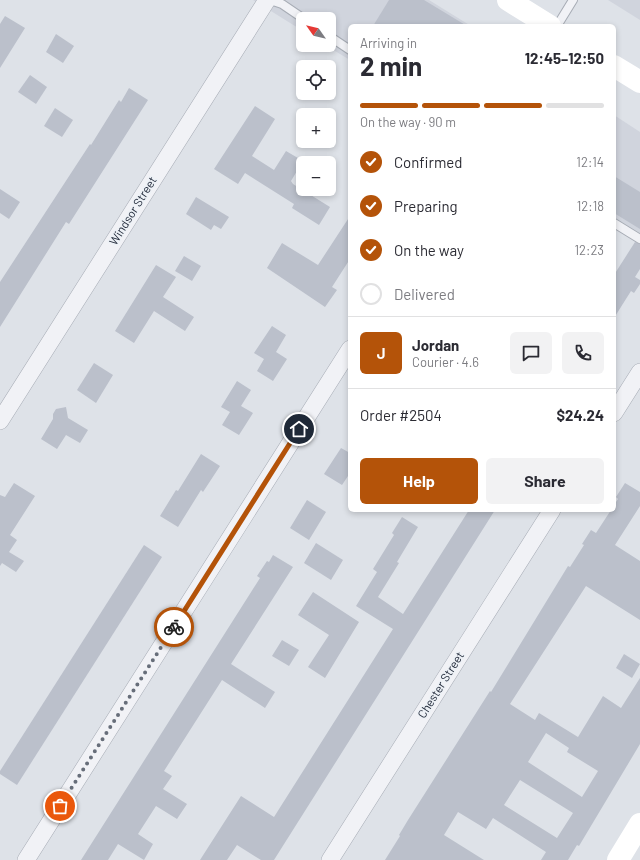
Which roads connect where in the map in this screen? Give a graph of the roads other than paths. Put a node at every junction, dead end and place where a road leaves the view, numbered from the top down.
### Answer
1 (267, 0) edge
2 (270, 0) edge
3 (508, 0) edge
4 (573, 0) edge
5 (296, 14) edge
6 (547, 24) edge
7 (558, 24) edge
8 (336, 41) edge
9 (348, 49) edge
10 (616, 67) edge
11 (640, 82) edge
12 (616, 224) edge
13 (640, 239) edge
14 (348, 352) edge
15 (640, 372) edge
16 (616, 410) edge
17 (0, 421) edge
18 (551, 512) edge
19 (640, 824) edge
20 (26, 860) edge
21 (330, 860) edge
22 (618, 860) edge

1 - 17 street, Windsor Street
2 - 5 lane
3 - 6 main road
4 - 7 lane
8 - 9 lane
10 - 11 main road
12 - 13 lane
14 - 20 street
15 - 16 street
18 - 21 street, Chester Street
19 - 22 main road

